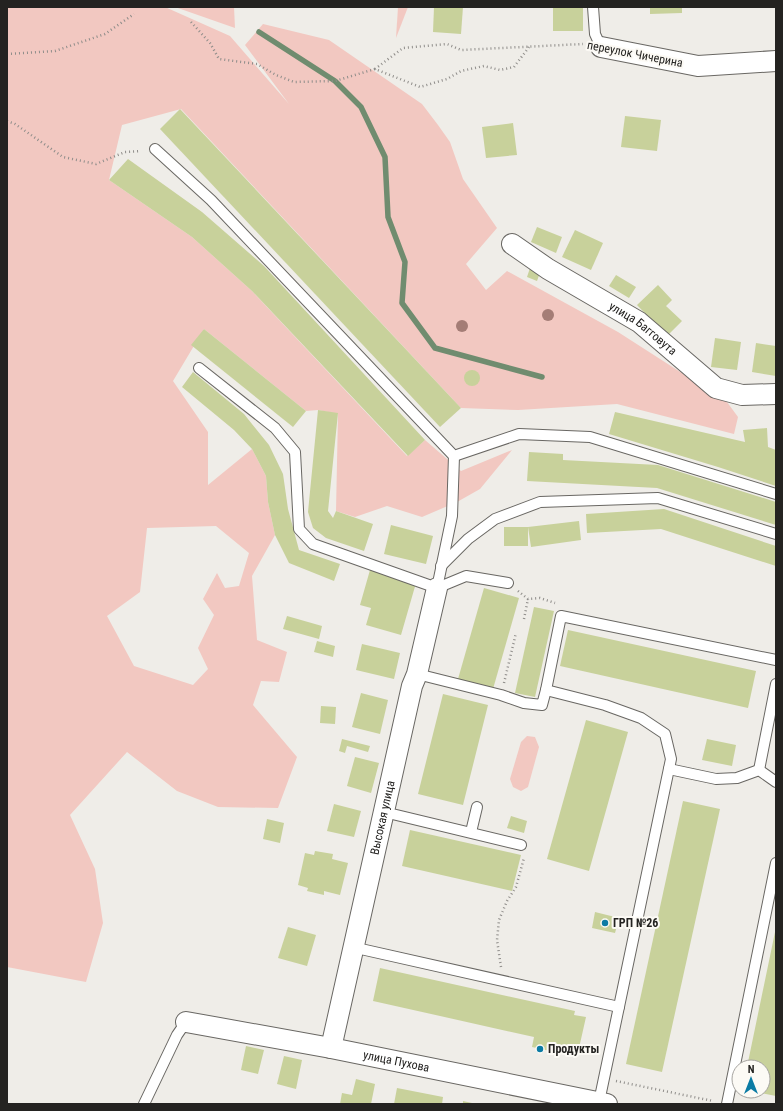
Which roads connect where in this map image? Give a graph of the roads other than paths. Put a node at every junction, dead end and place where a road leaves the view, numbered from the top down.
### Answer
1 (593, 7) edge
2 (601, 47) joint
3 (776, 61) edge
4 (155, 149) road end
5 (512, 244) dead end
6 (199, 368) dead end
7 (776, 394) edge
8 (454, 456) junction
9 (776, 494) edge
10 (776, 534) edge
11 (441, 566) junction
12 (508, 583) road end
13 (437, 588) junction
14 (776, 660) edge
15 (417, 674) junction
16 (776, 684) edge
17 (546, 690) junction
18 (669, 769) junction
19 (759, 770) junction
20 (776, 782) edge
21 (477, 808) dead end
22 (384, 812) junction
23 (471, 832) junction
24 (521, 844) road end
25 (776, 863) edge
26 (352, 947) junction
27 (619, 1007) junction
28 (186, 1022) joint
29 (330, 1048) junction
30 (603, 1103) edge
31 (723, 1103) edge
32 (144, 1104) edge

1 - 2 lane
2 - 3 street, переулок Чичерина
4 - 8 lane
5 - 7 street, улица Багговута
6 - 13 lane
8 - 9 lane
8 - 11 lane
10 - 11 lane
11 - 13 lane
12 - 13 lane
13 - 15 street, Высокая улица
14 - 17 lane
15 - 17 lane
15 - 22 street, Высокая улица
16 - 19 lane
17 - 18 lane
18 - 19 lane
18 - 27 lane
19 - 20 lane
21 - 23 lane
22 - 23 lane
22 - 26 street, Высокая улица
23 - 24 lane
25 - 31 lane
26 - 27 lane
26 - 29 street, Высокая улица
27 - 30 lane
28 - 29 street, улица Пухова
28 - 32 lane
29 - 30 street, улица Пухова

